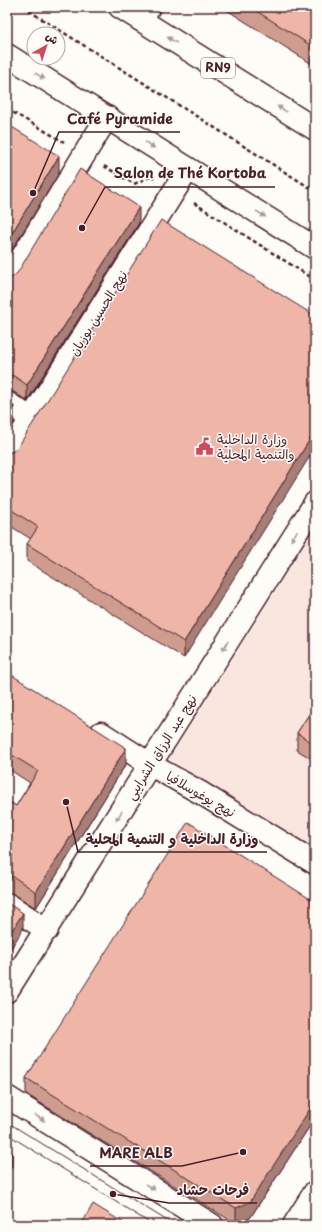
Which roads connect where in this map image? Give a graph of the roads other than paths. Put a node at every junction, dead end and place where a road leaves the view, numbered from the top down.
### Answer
1 (120, 7) edge
2 (145, 13) edge
3 (7, 55) edge
4 (107, 117) junction
5 (315, 130) edge
6 (188, 169) junction
7 (315, 248) edge
8 (7, 282) edge
9 (7, 403) edge
10 (32, 419) junction
11 (7, 457) edge
12 (315, 503) edge
13 (85, 723) edge
14 (150, 765) junction
15 (315, 863) edge
16 (7, 904) edge
17 (47, 930) junction
18 (7, 991) edge
19 (7, 1098) edge
20 (315, 1192) edge
21 (212, 1225) edge
22 (294, 1225) edge

1 - 2 street, RN9
5 -> 2 street, RN9
3 -> 4 street
4 -> 6 street
4 - 8 street
6 -> 7 street
6 - 10 street, نهج الحسين بوزيان
9 - 10 street
10 - 11 street, نهج الحسين بوزيان
12 -> 14 street, نهج عبد الرزاق الشرايبي
13 - 14 street, نهج يوغوسلافيا
14 - 15 street, نهج يوغوسلافيا
14 -> 17 street, نهج عبد الرزاق الشرايبي
16 - 17 street
17 - 18 street, نهج عبد الرزاق الشرايبي
19 -> 21 street
20 - 22 street

